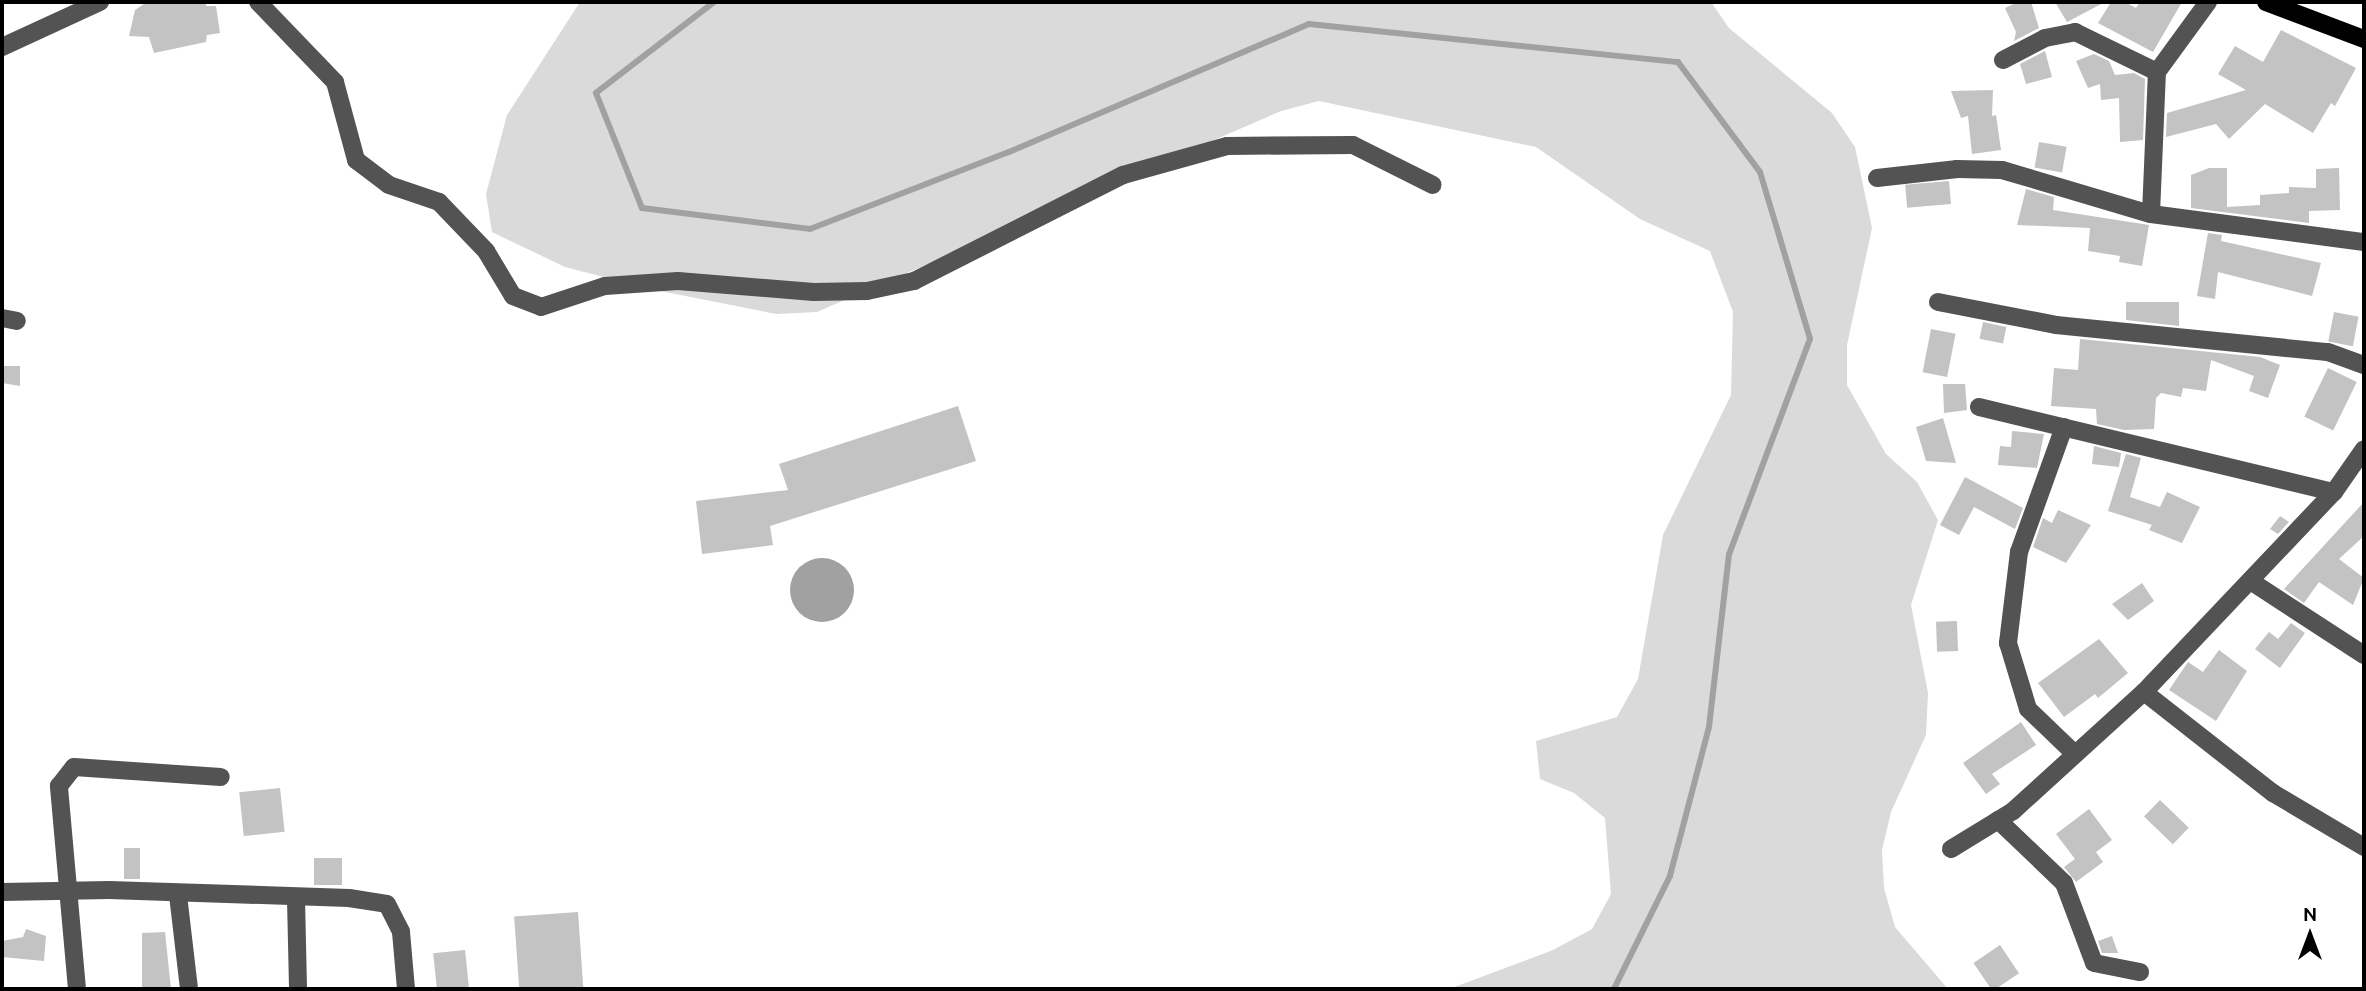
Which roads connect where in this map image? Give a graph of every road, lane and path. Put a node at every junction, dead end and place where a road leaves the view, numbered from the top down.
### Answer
1 (100, 2) edge
2 (258, 2) edge
3 (2208, 2) edge
4 (2266, 2) edge
5 (2364, 39) edge
6 (2, 47) edge
7 (2004, 60) dead end
8 (2157, 72) junction
9 (1877, 178) dead end
10 (1433, 185) dead end
11 (2151, 214) junction
12 (2364, 242) edge
13 (1938, 302) dead end
14 (2364, 365) edge
15 (1979, 407) dead end
16 (2064, 427) junction
17 (2364, 449) edge
18 (2334, 492) junction
19 (2252, 582) junction
20 (2364, 654) edge
21 (2144, 692) junction
22 (2075, 754) junction
23 (221, 777) dead end
24 (1998, 820) junction
25 (2364, 847) edge
26 (1951, 849) dead end
27 (70, 890) junction
28 (2, 892) edge
29 (178, 895) junction
30 (296, 899) junction
31 (2140, 972) dead end
32 (77, 989) edge
33 (189, 989) edge
34 (298, 989) edge
35 (406, 989) edge

1 - 6 street
2 - 10 street
3 - 8 street
4 - 5 main road
7 - 8 street
8 - 11 street
9 - 11 street
11 - 12 street
13 - 14 street
15 - 16 street
16 - 18 street
16 - 22 street
17 - 18 street
18 - 19 street
19 - 20 street
19 - 21 street
21 - 22 street
21 - 25 street
22 - 24 street
23 - 27 street
24 - 26 street
24 - 31 street
27 - 28 street
27 - 29 street
27 - 32 street
29 - 30 street
29 - 33 street
30 - 34 street
30 - 35 street

